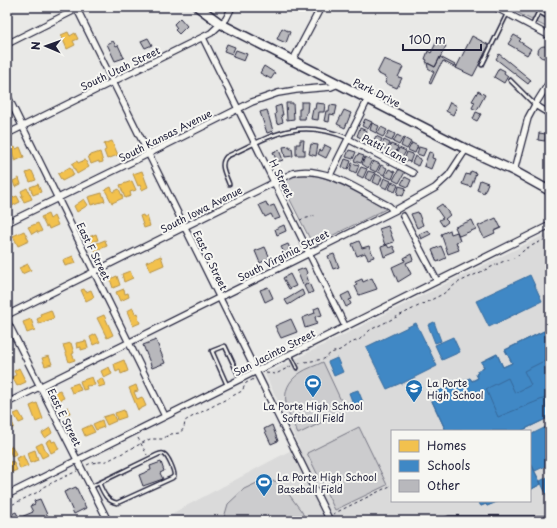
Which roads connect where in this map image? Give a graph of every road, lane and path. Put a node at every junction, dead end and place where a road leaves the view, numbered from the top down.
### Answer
1 (198, 7) edge
2 (232, 7) edge
3 (321, 7) edge
4 (495, 7) edge
5 (541, 7) edge
6 (78, 8) edge
7 (539, 12) junction
8 (507, 13) junction
9 (550, 18) edge
10 (221, 24) junction
11 (532, 26) junction
12 (550, 36) edge
13 (203, 38) junction
14 (7, 44) edge
15 (293, 60) junction
16 (482, 65) dead end
17 (510, 80) dead end
18 (112, 81) junction
19 (550, 81) edge
20 (338, 84) junction
21 (7, 95) edge
22 (368, 99) junction
23 (535, 105) junction
24 (238, 108) junction
25 (550, 114) edge
26 (22, 126) junction
27 (7, 134) edge
28 (348, 139) junction
29 (255, 144) junction
30 (466, 149) junction
31 (148, 154) junction
32 (514, 171) junction
33 (413, 173) dead end
34 (330, 175) junction
35 (274, 182) junction
36 (229, 184) dead end
37 (550, 191) edge
38 (58, 198) junction
39 (394, 210) junction
40 (316, 216) dead end
41 (403, 216) dead end
42 (7, 223) edge
43 (294, 223) junction
44 (550, 225) edge
45 (184, 227) junction
46 (550, 237) edge
47 (309, 252) junction
48 (94, 271) junction
49 (437, 281) junction
50 (219, 297) junction
51 (7, 315) edge
52 (7, 321) edge
53 (345, 326) junction
54 (129, 342) junction
55 (290, 354) junction
56 (295, 364) junction
57 (297, 368) dead end
58 (257, 374) junction
59 (241, 379) junction
60 (40, 386) junction
61 (227, 386) junction
62 (7, 403) edge
63 (165, 416) junction
64 (138, 438) dead end
65 (141, 443) junction
66 (148, 456) dead end
67 (77, 461) junction
68 (81, 469) junction
69 (99, 483) junction
70 (391, 486) edge
71 (91, 488) junction
72 (7, 496) edge
73 (7, 508) edge
74 (550, 518) edge
75 (329, 519) edge
76 (108, 521) edge
77 (441, 521) edge

1 - 10 street, Park Drive
2 - 10 street, South Utah Street
3 - 15 street
4 - 8 street
5 - 7 lane
6 - 14 street
6 - 18 street, East G Street
7 - 9 lane
7 - 11 lane
8 - 11 street
8 - 16 lane
10 - 13 street, South Utah Street
10 - 15 street, Park Drive
11 - 12 street
13 - 18 street, South Utah Street
13 - 24 street, H Street
15 - 20 street, Park Drive
17 - 23 lane
18 - 26 street, South Utah Street
18 - 31 street, East G Street
19 - 23 street
20 - 22 street, Park Drive
20 - 24 street, South Kansas Avenue
21 - 26 street, East F Street
22 - 28 street
22 - 30 street, Park Drive
23 - 25 street
23 - 32 street
24 - 29 street, H Street
24 - 31 street, South Kansas Avenue
26 - 27 street, South Utah Street
26 - 38 street, East F Street
28 - 29 lane
28 - 33 street, Patti Lane
28 - 34 street
29 - 35 street, H Street
29 - 36 lane
30 - 32 street, Park Drive
30 - 39 street, South Virginia Street
31 - 38 street, South Kansas Avenue
31 - 45 street, East G Street
32 - 37 street, Park Drive
34 - 35 street, South Iowa Avenue
34 - 39 street, South Iowa Avenue
35 - 43 street, H Street
35 - 45 street, South Iowa Avenue
38 - 42 street, South Kansas Avenue
38 - 48 street, East F Street
39 - 47 street, South Virginia Street
40 - 43 path
41 - 49 street
43 - 47 street, H Street
44 - 49 street, San Jacinto Street
45 - 48 street, South Iowa Avenue
45 - 50 street, East G Street
46 - 56 path
47 - 50 street, South Virginia Street
47 - 53 street, H Street
48 - 51 street, South Iowa Avenue
48 - 54 street, East F Street
49 - 53 street, San Jacinto Street
50 - 54 street, South Virginia Street
50 - 58 street, East G Street
52 - 60 street, East E Street
53 - 55 street, San Jacinto Street
54 - 60 street, South Virginia Street
54 - 63 street, East F Street
55 - 56 lane
55 - 58 street, San Jacinto Street
56 - 57 lane
56 - 58 path
58 - 59 street, San Jacinto Street
58 - 65 path
58 - 75 street, East G Street
59 - 61 street, San Jacinto Street
59 - 61 lane
60 - 62 street, South Virginia Street
60 - 67 street, East E Street
61 - 63 street, San Jacinto Street
63 - 67 street, San Jacinto Street
64 - 65 path
65 - 66 path
65 - 68 path
67 - 68 street, East E Street
67 - 72 street, San Jacinto Street
68 - 71 street, East E Street
68 - 73 path
69 - 69 lane
69 - 71 lane
70 - 75 path
71 - 76 street, East E Street
74 - 77 lane

